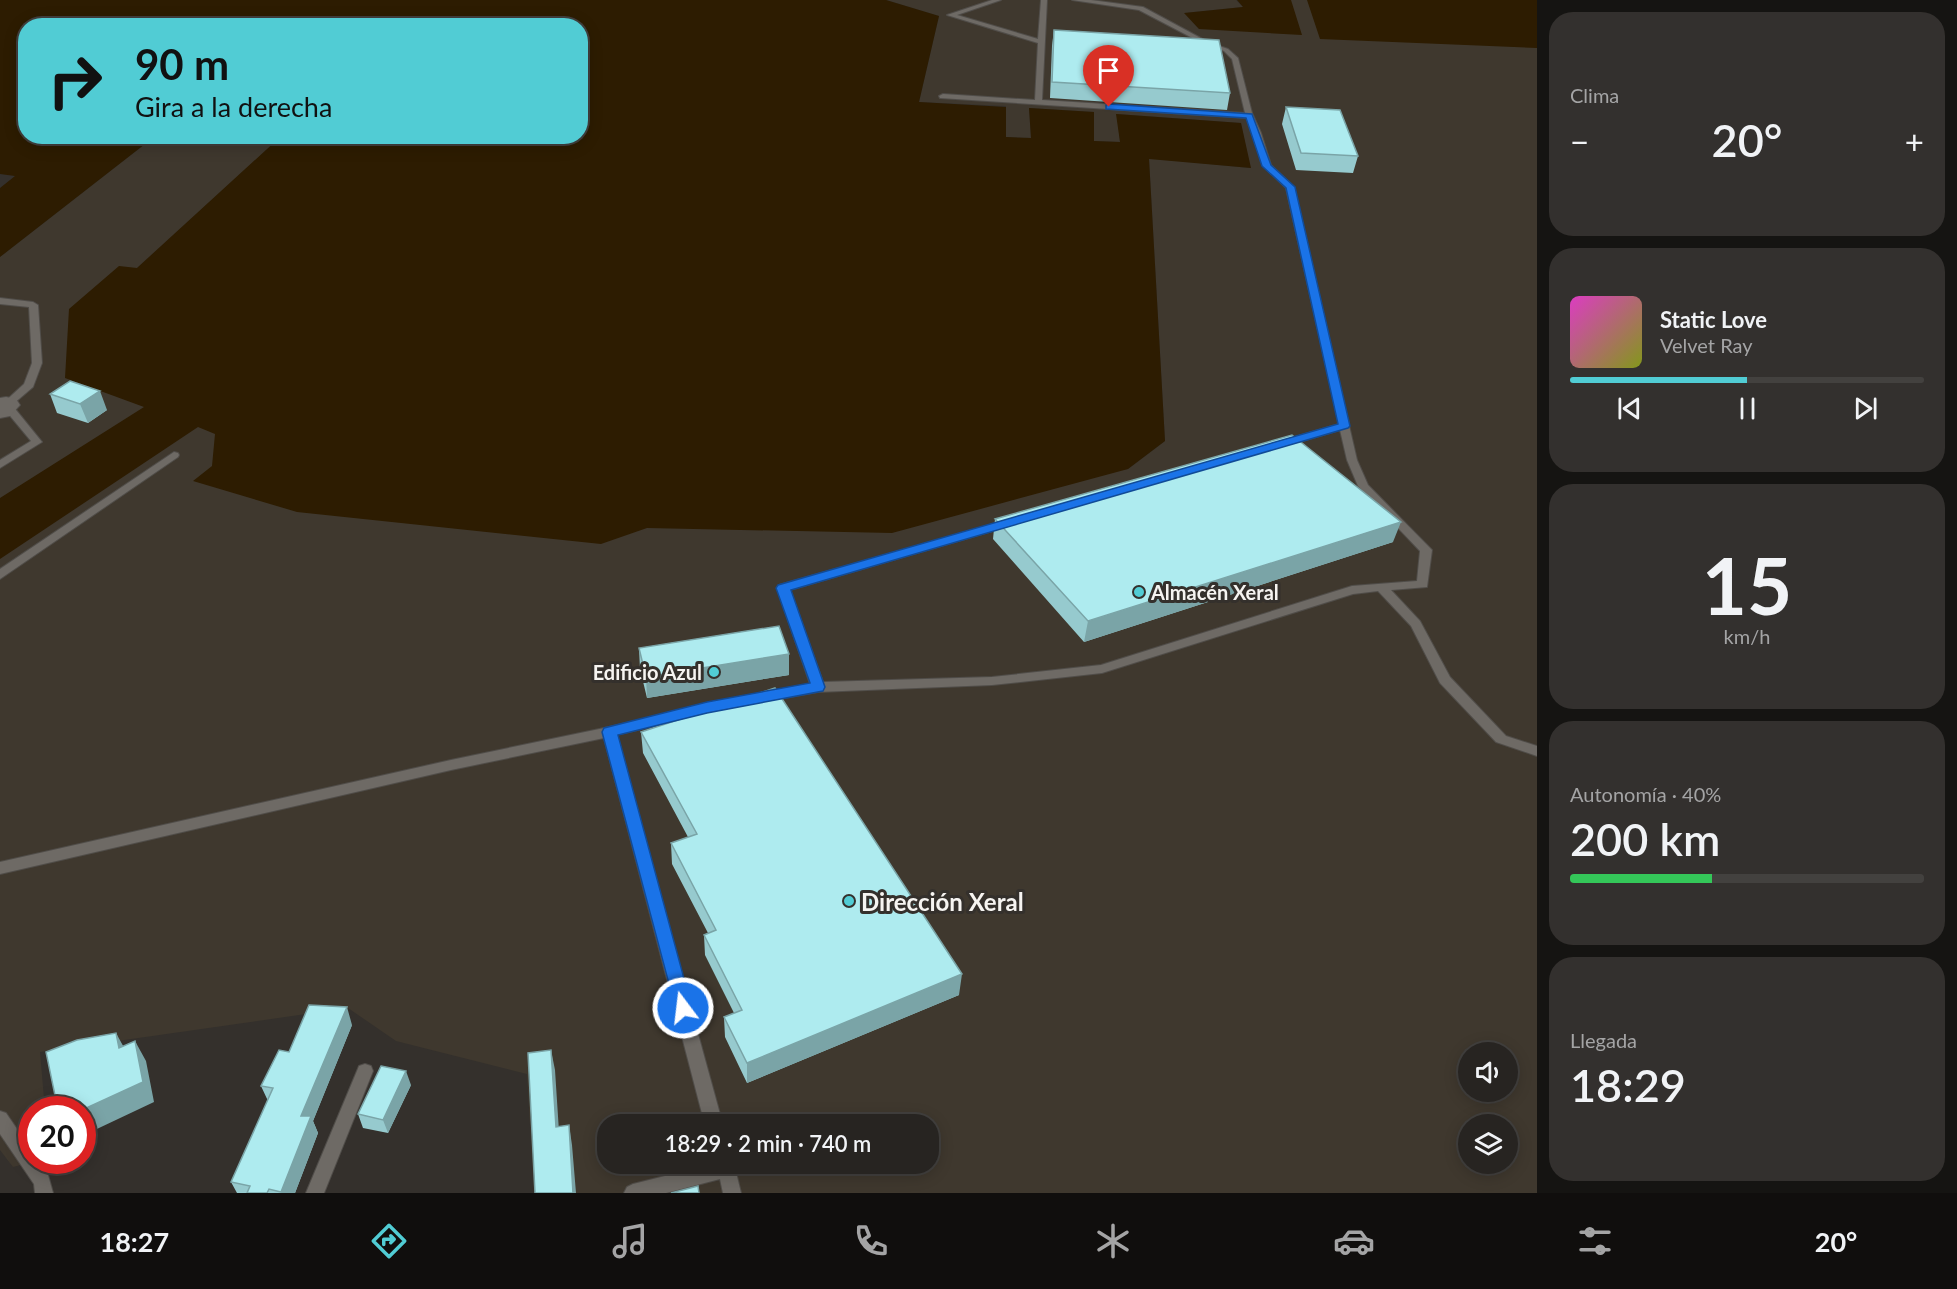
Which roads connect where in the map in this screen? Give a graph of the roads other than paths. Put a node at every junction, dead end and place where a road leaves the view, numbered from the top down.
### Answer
1 (998, 0) edge
2 (1044, 0) edge
3 (1075, 0) edge
4 (1140, 4) edge
5 (1042, 42) junction
6 (943, 96) dead end
7 (1038, 102) junction
8 (1250, 116) junction
9 (0, 301) edge
10 (3, 408) edge
11 (1344, 426) junction
12 (1276, 446) edge
13 (174, 455) dead end
14 (0, 465) edge
15 (1024, 518) edge
16 (0, 575) edge
17 (1382, 586) junction
18 (818, 687) junction
19 (609, 732) junction
20 (1537, 751) edge
21 (0, 868) edge
22 (365, 1071) dead end
23 (711, 1114) edge
24 (0, 1119) edge
25 (698, 1174) edge
26 (728, 1174) edge
27 (44, 1193) edge
28 (315, 1193) edge
29 (633, 1193) edge
30 (732, 1193) edge

1 - 5 lane
2 - 5 lane
3 - 4 lane
4 - 8 lane
5 - 7 lane
6 - 7 lane
7 - 8 lane
8 - 11 lane
9 - 10 lane
10 - 14 lane
11 - 12 lane
11 - 17 lane
13 - 16 lane
15 - 18 lane
17 - 18 lane
17 - 20 lane
18 - 19 lane
19 - 21 lane
19 - 23 lane
22 - 28 lane
24 - 27 lane
25 - 29 lane
26 - 30 lane

